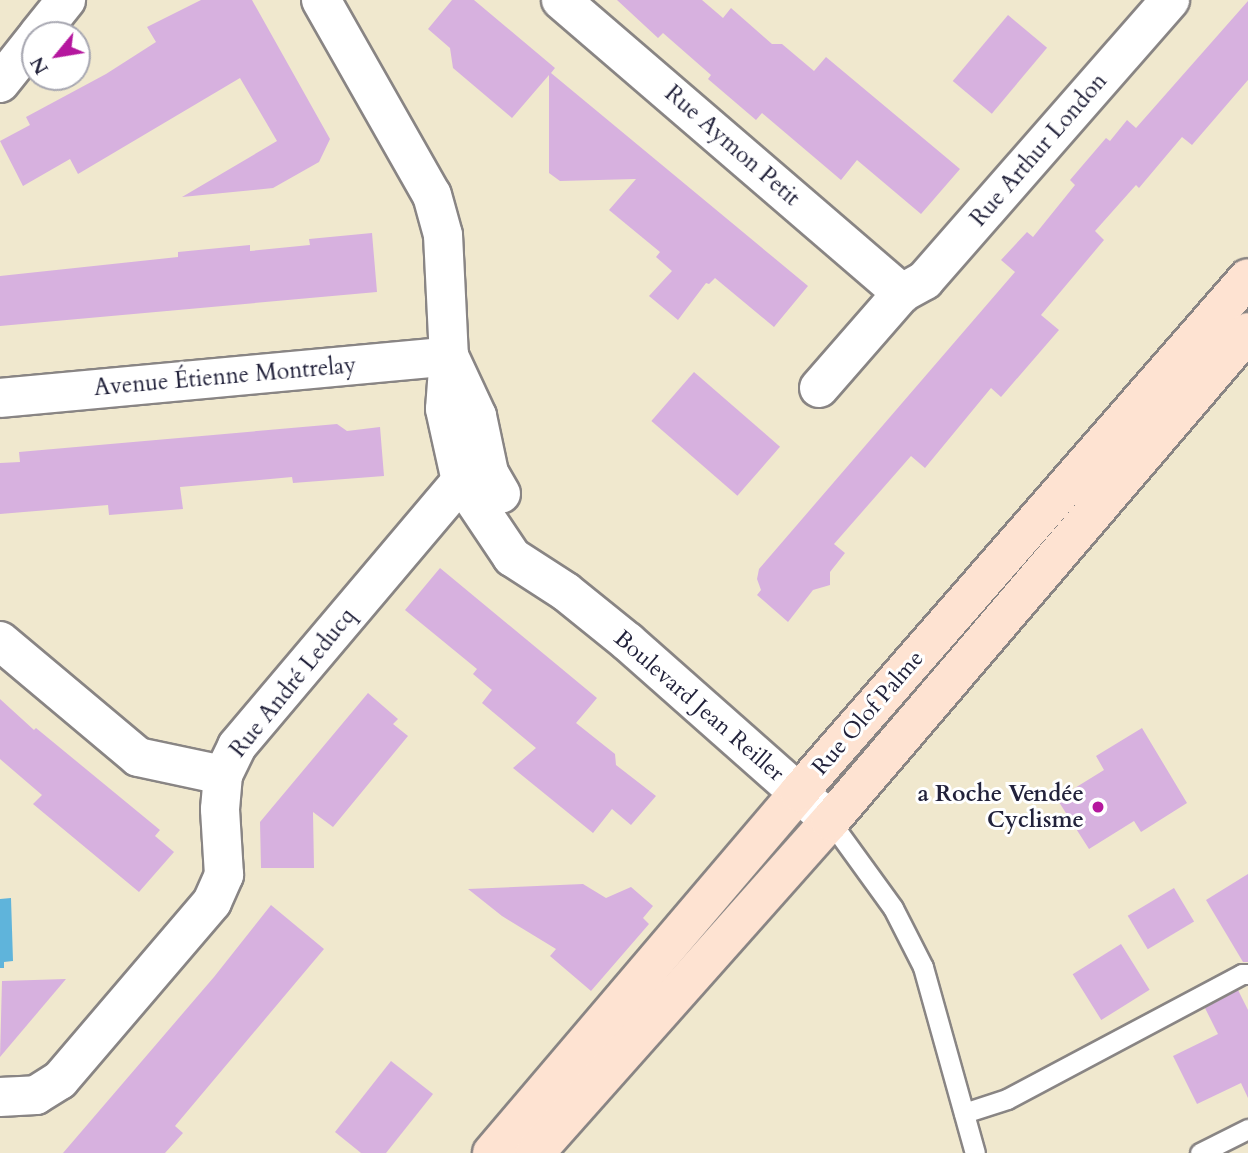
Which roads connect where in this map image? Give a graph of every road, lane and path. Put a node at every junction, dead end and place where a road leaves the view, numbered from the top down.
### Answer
1 (66, 0) edge
2 (561, 0) edge
3 (1170, 0) edge
4 (326, 2) edge
5 (49, 21) edge
6 (21, 57) edge
7 (0, 83) edge
8 (1248, 278) edge
9 (902, 293) junction
10 (1248, 332) edge
11 (449, 356) junction
12 (819, 388) dead end
13 (0, 398) edge
14 (475, 477) junction
15 (0, 641) edge
16 (223, 775) junction
17 (799, 792) junction
18 (830, 821) junction
19 (1248, 974) edge
20 (0, 1097) edge
21 (964, 1113) junction
22 (1248, 1129) edge
23 (492, 1153) edge
24 (535, 1153) edge
25 (975, 1153) edge
26 (1200, 1153) edge

1 - 5 street
2 - 9 street, Rue Aymon Petit
3 - 9 street, Rue Arthur London
4 - 11 street, Boulevard Jean Reiller
6 - 7 street
8 - 17 main road, Rue Olof Palme
9 - 12 street, Rue Arthur London
10 - 18 main road, Rue Olof Palme
11 - 13 street, Avenue Étienne Montrelay
11 - 14 street, Boulevard Jean Reiller
14 - 16 street, Rue André Leducq
14 - 17 street, Boulevard Jean Reiller
15 - 16 street
16 - 20 street, Rue André Leducq
17 - 18 street, Boulevard Jean Reiller
17 - 23 main road, Rue Olof Palme
18 - 21 lane
18 - 24 main road, Rue Olof Palme
19 - 21 lane
21 - 25 lane
22 - 26 lane

